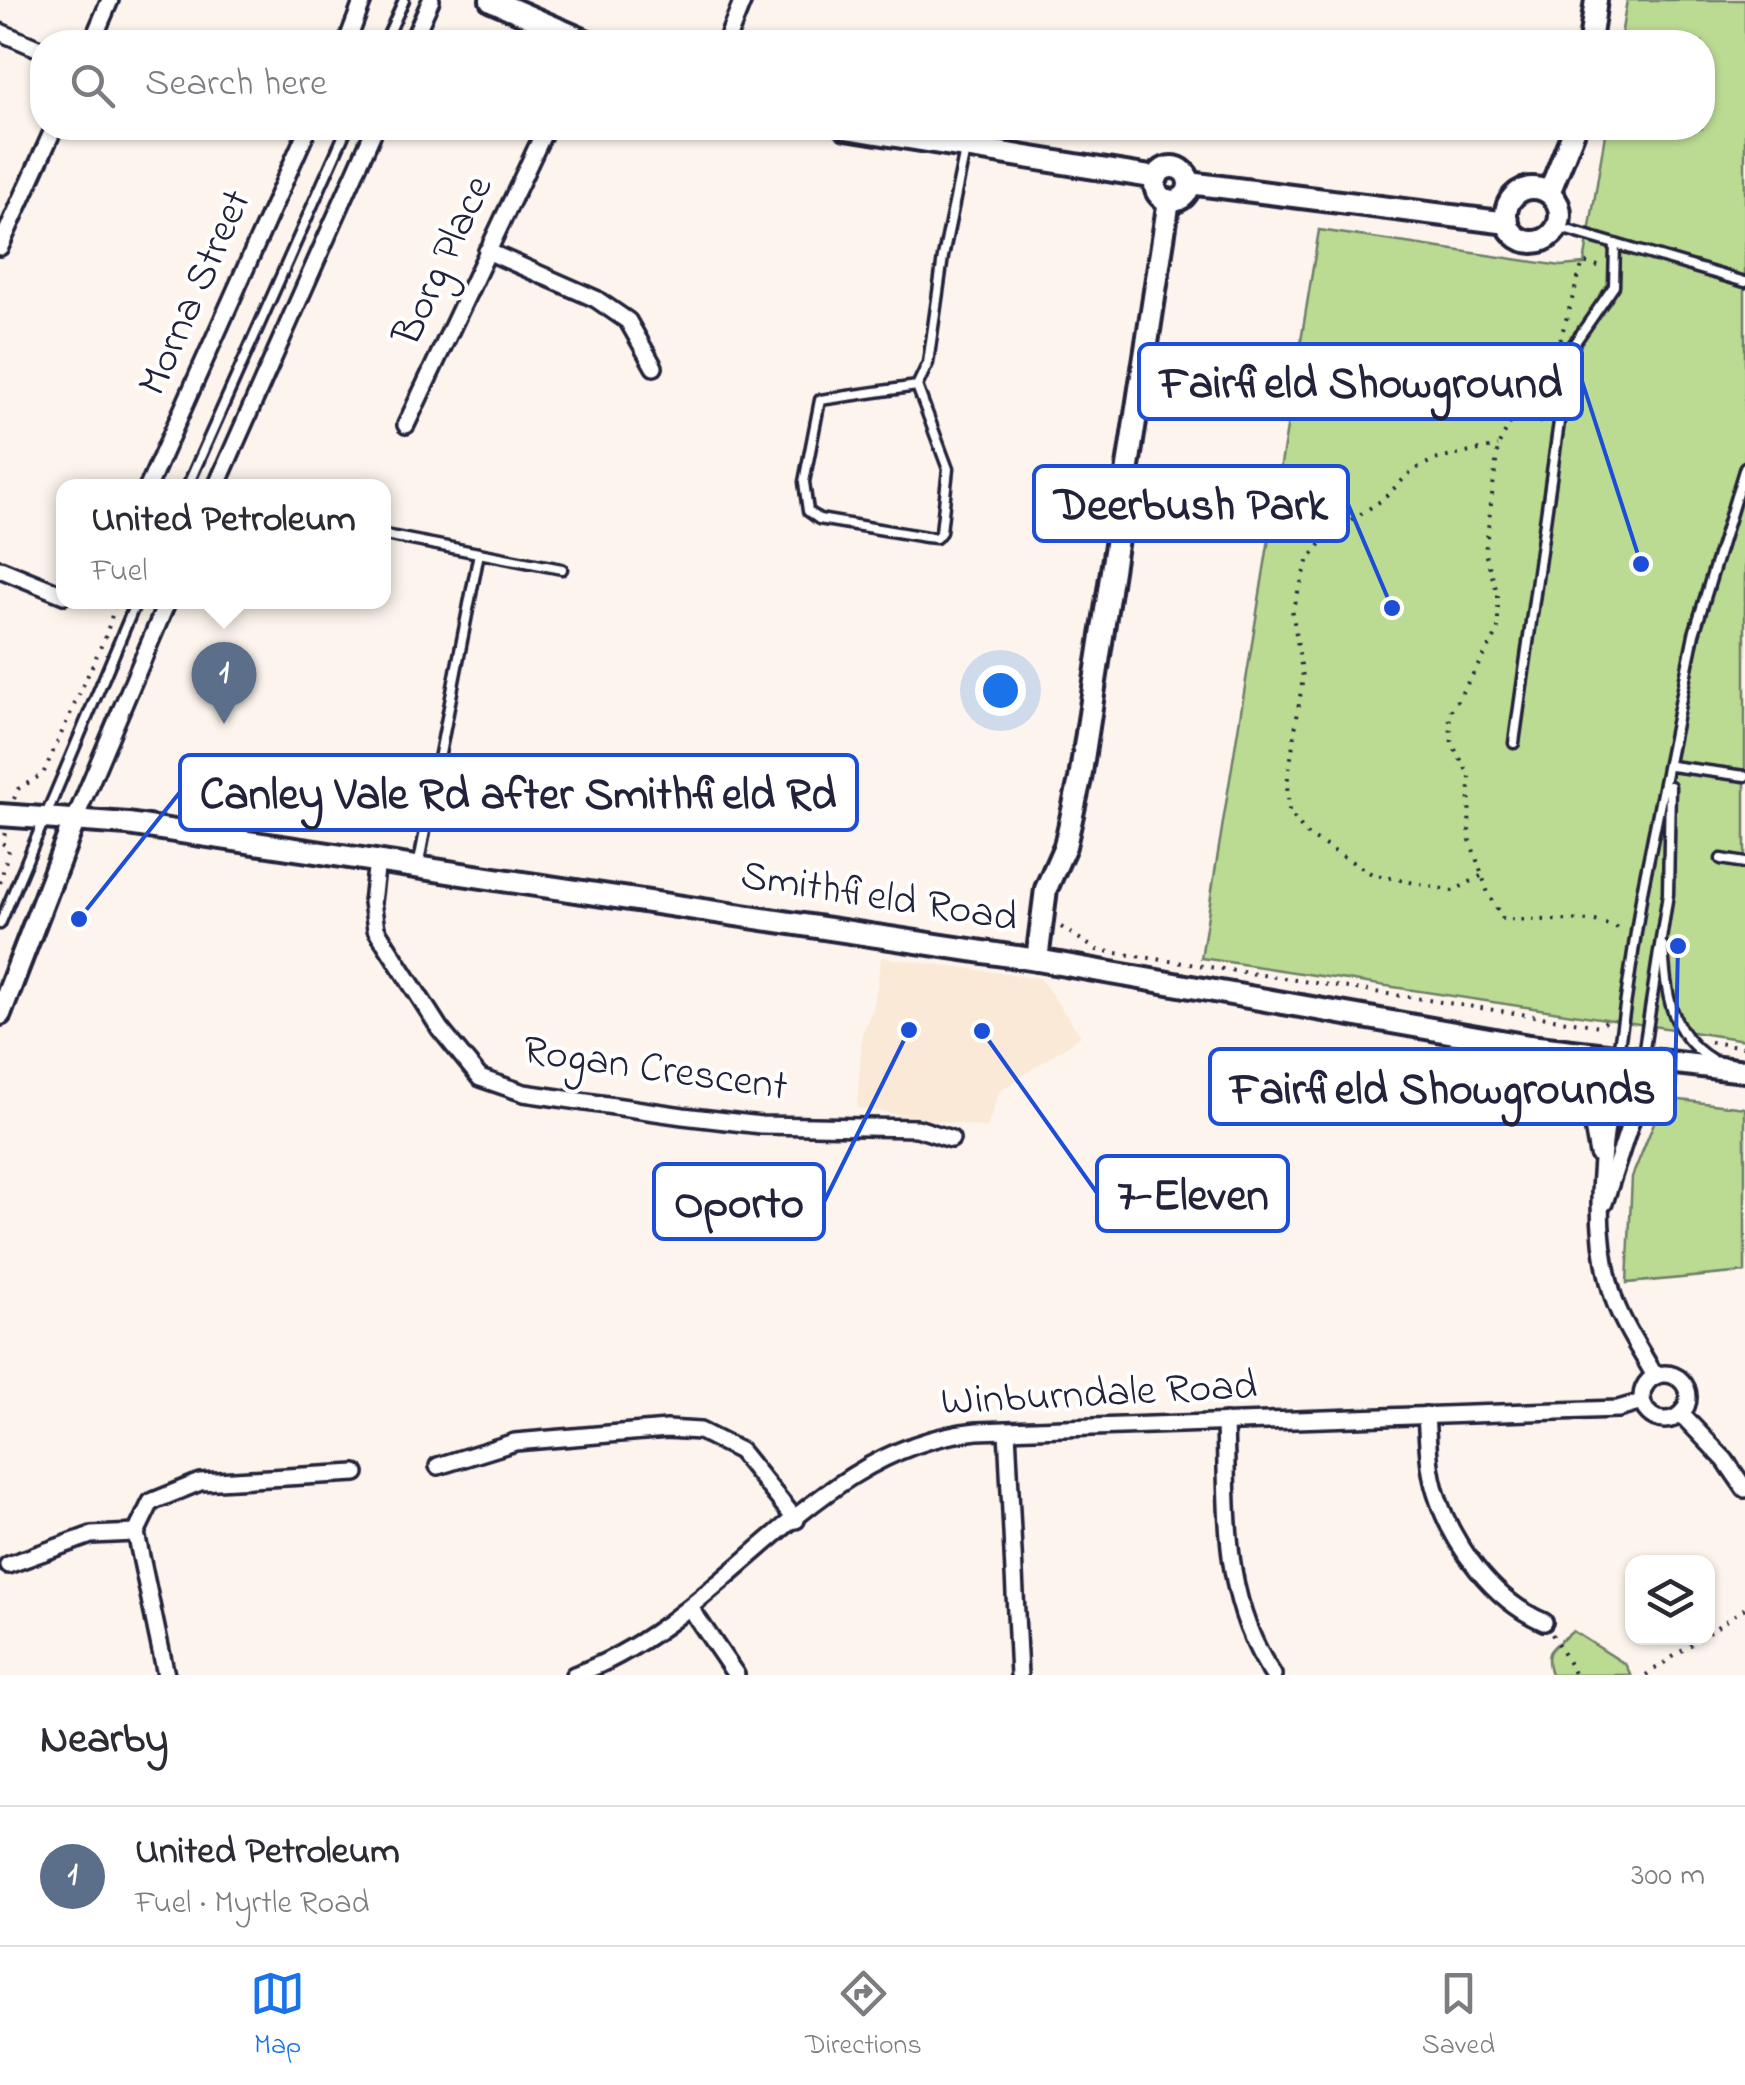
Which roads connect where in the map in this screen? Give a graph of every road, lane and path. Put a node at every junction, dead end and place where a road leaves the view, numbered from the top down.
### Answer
1 (110, 0) edge
2 (363, 0) edge
3 (404, 0) edge
4 (431, 0) edge
5 (491, 0) edge
6 (743, 0) edge
7 (1596, 0) edge
8 (97, 30) edge
9 (352, 30) edge
10 (390, 30) edge
11 (417, 30) edge
12 (560, 30) edge
13 (731, 30) edge
14 (1592, 30) edge
15 (0, 32) edge
16 (30, 45) edge
17 (49, 140) edge
18 (303, 140) edge
19 (342, 140) edge
20 (370, 140) edge
21 (540, 140) edge
22 (926, 140) edge
23 (1570, 140) edge
24 (966, 146) junction
25 (1156, 178) junction
26 (1189, 183) junction
27 (1548, 194) junction
28 (1169, 200) junction
29 (1508, 224) junction
30 (1557, 227) junction
31 (1615, 244) junction
32 (0, 246) edge
33 (486, 251) junction
34 (1745, 282) edge
35 (654, 367) dead end
36 (917, 386) junction
37 (1522, 408) dead end
38 (406, 425) dead end
39 (1556, 431) junction
40 (1498, 446) dead end
41 (1745, 467) edge
42 (151, 479) edge
43 (190, 479) edge
44 (219, 479) edge
45 (391, 536) edge
46 (479, 553) junction
47 (0, 569) edge
48 (562, 569) dead end
49 (56, 592) edge
50 (114, 609) edge
51 (133, 609) edge
52 (164, 609) edge
53 (1514, 744) dead end
54 (1671, 766) junction
55 (1745, 776) edge
56 (18, 789) dead end
57 (0, 815) edge
58 (45, 818) junction
59 (74, 819) junction
60 (1, 843) edge
61 (1721, 859) dead end
62 (377, 861) junction
63 (1745, 863) edge
64 (418, 867) junction
65 (1481, 876) dead end
66 (0, 883) edge
67 (0, 924) edge
68 (1054, 926) dead end
69 (1662, 931) junction
70 (1037, 960) junction
71 (0, 1014) edge
72 (1609, 1022) dead end
73 (1708, 1042) dead end
74 (1530, 1046) junction
75 (1745, 1047) edge
76 (1617, 1058) junction
77 (1642, 1060) junction
78 (1734, 1069) edge
79 (951, 1139) dead end
80 (1600, 1168) junction
81 (1602, 1207) junction
82 (1656, 1376) junction
83 (1642, 1402) junction
84 (1680, 1414) junction
85 (1426, 1416) junction
86 (1225, 1422) junction
87 (1007, 1430) junction
88 (438, 1466) dead end
89 (356, 1473) dead end
90 (1745, 1489) edge
91 (796, 1520) junction
92 (136, 1533) junction
93 (8, 1565) dead end
94 (1745, 1608) edge
95 (691, 1609) junction
96 (1544, 1622) joint
97 (1715, 1628) edge
98 (1691, 1645) edge
99 (166, 1675) edge
100 (574, 1675) edge
101 (736, 1675) edge
102 (1019, 1675) edge
103 (1273, 1675) edge
104 (1575, 1675) edge
105 (1646, 1675) edge

1 - 8 street
2 - 9 street
3 - 10 lane
4 - 11 street
5 - 12 main road
6 - 13 street
7 - 14 main road
15 - 16 street
17 - 32 street
18 - 42 street, Morna Street
19 - 43 lane
20 - 44 street
21 - 33 street, Borg Place
22 - 24 main road
23 - 27 main road
24 - 25 main road
24 - 36 lane
25 - 26 main road
25 - 28 main road
26 - 28 main road
26 - 29 main road
27 - 29 main road
27 - 30 main road
28 - 70 main road
29 - 30 main road
30 - 31 lane
31 - 34 lane
31 - 39 lane
33 - 35 street
33 - 38 street, Borg Place
36 - 36 lane
37 - 39 path
39 - 53 lane
40 - 65 path
41 - 54 lane
45 - 46 lane
46 - 48 lane
46 - 64 lane
47 - 49 street
50 - 56 path
51 - 58 lane
52 - 59 street
54 - 55 lane
54 - 69 lane
54 - 76 lane
57 - 58 main road, Smithfield Road
58 - 59 main road, Smithfield Road
58 - 67 lane
59 - 62 main road, Smithfield Road
59 - 71 main road
60 - 66 path
61 - 63 lane
62 - 64 main road, Smithfield Road
62 - 79 street, Rogan Crescent
64 - 70 main road, Smithfield Road
68 - 72 path
69 - 77 lane
69 - 78 lane
70 - 74 main road, Smithfield Road
73 - 75 path
74 - 76 main road, Smithfield Road
74 - 80 street
76 - 77 main road, Smithfield Road
76 - 80 street
77 - 78 main road, Smithfield Road
77 - 81 street
80 - 81 street
81 - 82 street
82 - 83 street
82 - 84 street
83 - 84 street
83 - 85 street, Winburndale Road
84 - 90 street
85 - 86 street, Winburndale Road
85 - 96 street
86 - 87 street, Winburndale Road
86 - 103 street
87 - 91 street, Winburndale Road
87 - 102 street
88 - 91 street
89 - 92 street
91 - 95 street, Winburndale Road
92 - 93 street
92 - 99 street
94 - 97 path
95 - 100 street, Winburndale Road
95 - 101 street
96 - 104 path
98 - 105 path

